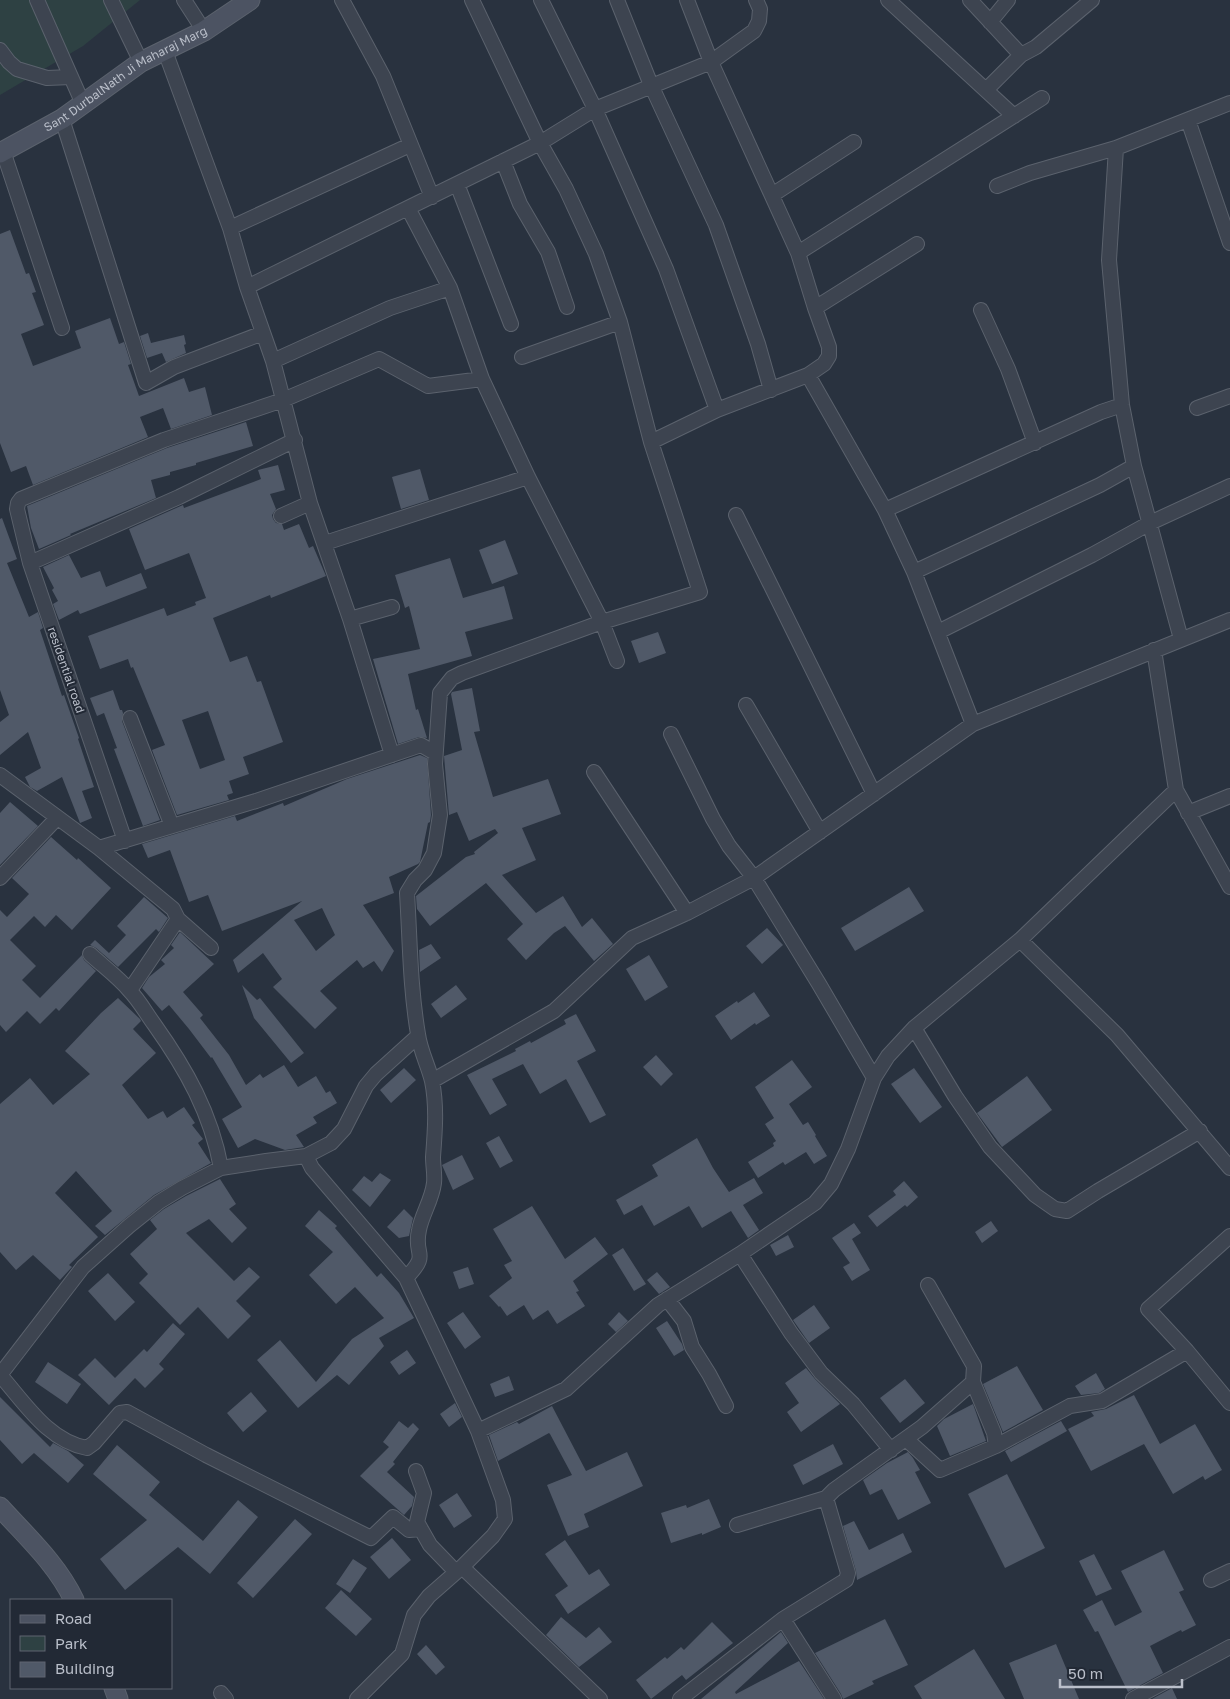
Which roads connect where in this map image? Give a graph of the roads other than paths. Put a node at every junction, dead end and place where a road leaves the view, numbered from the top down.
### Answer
1 (37, 0) edge
2 (111, 0) edge
3 (184, 0) edge
4 (250, 0) edge
5 (342, 0) edge
6 (472, 0) edge
7 (541, 0) edge
8 (617, 0) edge
9 (687, 0) edge
10 (756, 0) edge
11 (888, 0) edge
12 (970, 0) edge
13 (1008, 0) edge
14 (1092, 0) edge
15 (990, 22) junction
16 (204, 31) junction
17 (0, 50) edge
18 (166, 51) junction
19 (1021, 55) junction
20 (141, 62) junction
21 (711, 62) junction
22 (71, 77) junction
23 (651, 85) junction
24 (986, 90) junction
25 (1042, 98) dead end
26 (1230, 103) edge
27 (83, 104) junction
28 (595, 109) junction
29 (1014, 116) junction
30 (62, 119) junction
31 (1188, 120) junction
32 (854, 142) dead end
33 (540, 143) junction
34 (410, 145) junction
35 (1116, 148) junction
36 (1, 152) edge
37 (503, 161) junction
38 (457, 184) junction
39 (997, 186) dead end
40 (772, 195) junction
41 (432, 197) junction
42 (408, 208) junction
43 (230, 228) junction
44 (1230, 243) edge
45 (917, 244) dead end
46 (798, 253) junction
47 (247, 287) junction
48 (450, 288) junction
49 (567, 307) dead end
50 (815, 308) junction
51 (981, 310) dead end
52 (620, 322) junction
53 (510, 324) dead end
54 (62, 328) dead end
55 (263, 333) junction
56 (522, 357) dead end
57 (273, 361) junction
58 (808, 375) junction
59 (482, 379) junction
60 (771, 390) junction
61 (1230, 396) edge
62 (283, 400) junction
63 (1122, 405) junction
64 (1197, 408) dead end
65 (718, 410) junction
66 (295, 440) junction
67 (650, 442) junction
68 (1035, 443) junction
69 (1134, 466) junction
70 (528, 476) junction
71 (1230, 486) edge
72 (310, 503) junction
73 (885, 510) junction
74 (736, 515) dead end
75 (281, 516) dead end
76 (1150, 523) junction
77 (325, 543) junction
78 (30, 563) junction
79 (914, 572) junction
80 (392, 608) dead end
81 (350, 619) junction
82 (1230, 620) edge
83 (602, 622) junction
84 (938, 632) junction
85 (1181, 639) junction
86 (1154, 650) junction
87 (617, 661) dead end
88 (746, 705) dead end
89 (130, 718) dead end
90 (973, 724) junction
91 (671, 734) dead end
92 (435, 753) junction
93 (392, 755) junction
94 (594, 772) dead end
95 (0, 775) edge
96 (1176, 790) junction
97 (874, 794) junction
98 (1230, 796) edge
99 (1188, 813) junction
100 (57, 818) junction
101 (172, 826) junction
102 (820, 832) junction
103 (125, 841) junction
104 (99, 848) junction
105 (0, 878) edge
106 (754, 878) junction
107 (1230, 887) edge
108 (687, 913) junction
109 (178, 919) junction
110 (1020, 940) junction
111 (212, 948) dead end
112 (90, 954) dead end
113 (130, 990) junction
114 (914, 1028) junction
115 (418, 1036) junction
116 (874, 1078) junction
117 (432, 1081) junction
118 (1200, 1131) junction
119 (306, 1156) junction
120 (221, 1168) junction
121 (1230, 1168) edge
122 (1230, 1236) edge
123 (740, 1254) junction
124 (406, 1278) junction
125 (928, 1285) dead end
126 (667, 1299) junction
127 (1187, 1351) junction
128 (973, 1382) junction
129 (1230, 1403) edge
130 (726, 1406) dead end
131 (478, 1431) junction
132 (906, 1438) junction
133 (996, 1446) junction
134 (891, 1450) junction
135 (416, 1471) dead end
136 (826, 1498) junction
137 (0, 1508) edge
138 (737, 1525) dead end
139 (421, 1529) junction
140 (459, 1570) junction
141 (1230, 1571) edge
142 (1211, 1580) dead end
143 (74, 1599) edge
144 (783, 1619) junction
145 (1230, 1647) edge
146 (357, 1699) edge
147 (600, 1699) edge
148 (680, 1699) edge
149 (834, 1699) edge
150 (1133, 1699) edge

1 - 22 street
2 - 20 street
3 - 16 street
4 - 16 street, Sant DurbalNath Ji Maharaj Marg
5 - 34 street
6 - 33 street
7 - 28 street
8 - 23 street
9 - 21 street
10 - 21 street
11 - 24 street
12 - 15 street
13 - 15 street
14 - 19 street
15 - 19 street
16 - 18 street, Sant DurbalNath Ji Maharaj Marg
17 - 22 street
18 - 20 street, Sant DurbalNath Ji Maharaj Marg
18 - 43 street
19 - 24 street
20 - 27 street, Sant DurbalNath Ji Maharaj Marg
21 - 23 street
21 - 40 street
22 - 27 street
23 - 28 street
23 - 60 street
24 - 29 street
25 - 29 street
26 - 31 street
27 - 30 street, Sant DurbalNath Ji Maharaj Marg
28 - 33 street
28 - 65 street
29 - 46 street
30 - 36 street, Sant DurbalNath Ji Maharaj Marg
30 - 55 street
31 - 35 street
31 - 44 street
32 - 40 street
33 - 37 street
33 - 52 street
34 - 41 street
34 - 43 street
35 - 39 street
35 - 63 street
36 - 54 street
37 - 38 street
37 - 49 street
38 - 41 street
38 - 53 street
40 - 46 street
41 - 42 street
42 - 47 street
42 - 48 street
43 - 47 street
45 - 50 street
46 - 50 street
47 - 55 street
48 - 57 street
48 - 59 street
50 - 58 street
51 - 68 street
52 - 56 street
52 - 67 street
55 - 57 street
57 - 62 street
58 - 60 street
58 - 73 street
59 - 62 street
59 - 70 street
60 - 65 street
61 - 64 street
62 - 66 street
62 - 78 street, residential road
63 - 68 street
63 - 69 street
65 - 67 street
66 - 72 street
66 - 78 street
67 - 83 street
68 - 73 street
69 - 76 street
69 - 79 street
70 - 77 street
70 - 83 street
71 - 76 street
72 - 75 street
72 - 77 street
73 - 79 street
74 - 97 street
76 - 84 street
76 - 85 street
77 - 81 street
78 - 103 street, residential road
79 - 84 street
80 - 81 street
81 - 93 street
82 - 85 street
83 - 87 street
83 - 92 street
84 - 90 street
85 - 86 street
86 - 90 street
86 - 96 street
88 - 102 street
89 - 101 street
90 - 97 street
91 - 106 street
92 - 93 street
92 - 115 street
93 - 101 street
94 - 108 street
95 - 100 street
96 - 99 street
96 - 110 street
97 - 102 street
98 - 99 street
99 - 107 street
100 - 104 street
100 - 105 street
101 - 103 street
102 - 106 street
103 - 104 street
104 - 109 street
106 - 108 street
106 - 116 street
108 - 117 street
109 - 111 street
109 - 113 street
110 - 114 street
110 - 118 street
112 - 113 street
113 - 120 street
114 - 116 street
114 - 118 street
115 - 117 street
115 - 119 street
116 - 123 street
117 - 124 street
118 - 121 street
119 - 120 street
119 - 124 street
120 - 139 street
122 - 127 street
123 - 126 street
123 - 134 street
124 - 131 street
125 - 128 street
126 - 130 street
126 - 131 street
127 - 129 street
127 - 133 street
128 - 132 street
128 - 133 street
131 - 140 street
132 - 133 street
132 - 134 street
134 - 136 street
135 - 139 street
136 - 138 street
136 - 144 street
137 - 143 street
139 - 140 street
140 - 146 street
140 - 147 street
141 - 142 street
144 - 148 street
144 - 149 street
145 - 150 street

